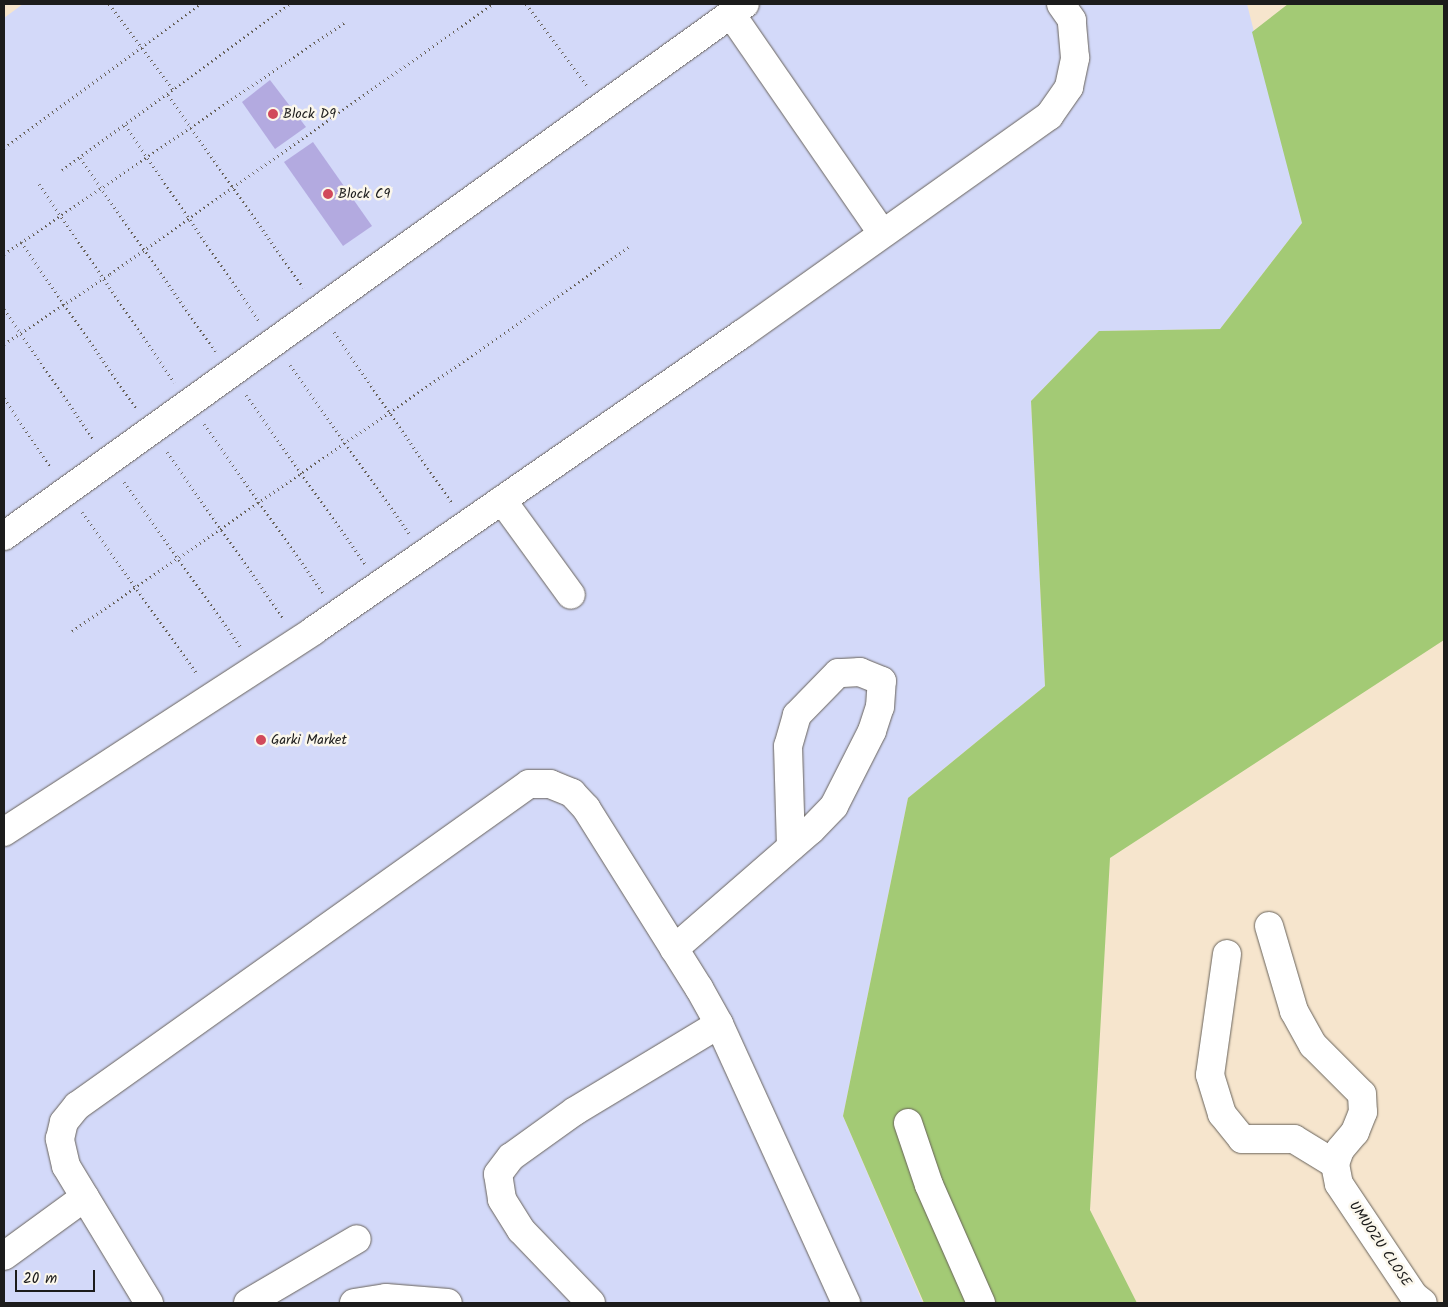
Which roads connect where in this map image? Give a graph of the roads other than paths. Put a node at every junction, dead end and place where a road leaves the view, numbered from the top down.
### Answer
1 (1061, 4) edge
2 (738, 9) edge
3 (882, 233) junction
4 (502, 500) junction
5 (4, 536) edge
6 (571, 595) dead end
7 (4, 832) edge
8 (791, 847) junction
9 (1269, 926) dead end
10 (674, 949) junction
11 (1228, 954) dead end
12 (719, 1024) junction
13 (908, 1123) dead end
14 (1337, 1174) junction
15 (85, 1197) junction
16 (357, 1239) dead end
17 (4, 1256) edge
18 (149, 1303) edge
19 (248, 1303) edge
20 (354, 1303) edge
21 (448, 1303) edge
22 (591, 1303) edge
23 (846, 1303) edge
24 (981, 1303) edge
25 (1423, 1303) edge

1 - 3 street
2 - 3 street
2 - 5 street
3 - 4 street
4 - 6 street
4 - 7 street
8 - 8 street
8 - 10 street
9 - 14 street
10 - 12 street
10 - 15 street
11 - 14 street
12 - 22 street
12 - 23 street
13 - 24 street
14 - 25 street, UMUOZU CLOSE
15 - 17 street
15 - 18 street
16 - 19 street
20 - 21 street

